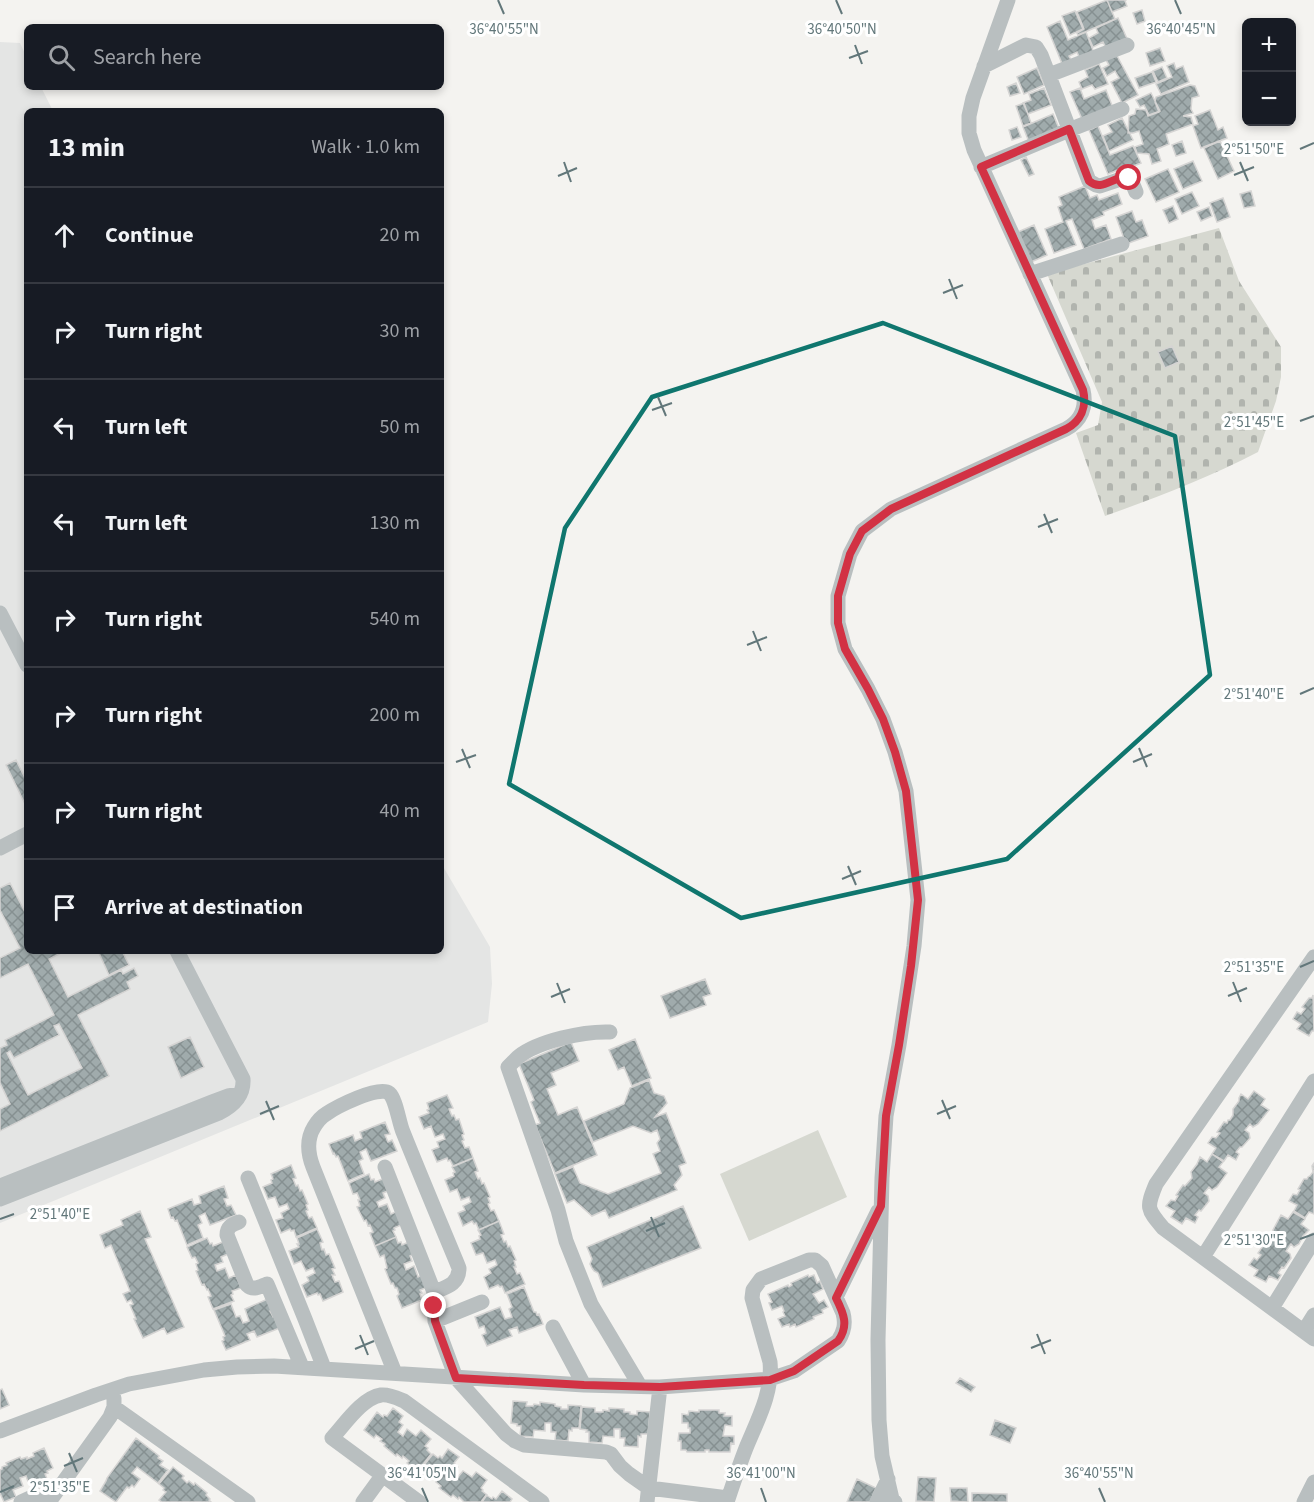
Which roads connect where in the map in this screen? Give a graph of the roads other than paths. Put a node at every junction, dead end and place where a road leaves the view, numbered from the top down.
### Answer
1 (1008, 0) edge
2 (1127, 45) dead end
3 (984, 66) junction
4 (1049, 75) junction
5 (1122, 109) dead end
6 (1069, 129) junction
7 (981, 167) junction
8 (1136, 192) dead end
9 (1122, 244) dead end
10 (1030, 274) junction
11 (0, 613) edge
12 (24, 659) edge
13 (24, 836) edge
14 (0, 848) edge
15 (179, 954) edge
16 (1314, 957) edge
17 (610, 1032) dead end
18 (1314, 1081) edge
19 (1308, 1103) edge
20 (91, 1157) junction
21 (385, 1167) dead end
22 (248, 1178) dead end
23 (0, 1186) edge
24 (0, 1199) edge
25 (881, 1206) junction
26 (239, 1222) dead end
27 (1314, 1240) edge
28 (1203, 1257) junction
29 (434, 1292) junction
30 (836, 1298) junction
31 (482, 1302) dead end
32 (1272, 1308) junction
33 (1314, 1315) edge
34 (435, 1321) junction
35 (553, 1328) dead end
36 (1309, 1335) edge
37 (302, 1367) junction
38 (324, 1368) junction
39 (395, 1373) junction
40 (456, 1378) junction
41 (770, 1380) junction
42 (584, 1385) junction
43 (640, 1386) junction
44 (660, 1387) junction
45 (115, 1389) junction
46 (114, 1407) junction
47 (0, 1431) edge
48 (382, 1476) junction
49 (888, 1479) junction
50 (1314, 1482) edge
51 (648, 1495) edge
52 (727, 1500) edge
53 (21, 1502) edge
54 (44, 1502) edge
55 (49, 1502) edge
56 (248, 1502) edge
57 (363, 1502) edge
58 (419, 1502) edge
59 (542, 1502) edge
60 (877, 1502) edge
61 (895, 1502) edge
62 (1304, 1502) edge

1 - 3 street
2 - 4 street
3 - 4 street
3 - 7 street
4 - 6 street
5 - 6 street
6 - 7 street
6 - 8 street
7 - 10 street
9 - 10 street
10 - 25 street
11 - 12 street
13 - 14 street
15 - 20 street
16 - 28 street
17 - 43 street
18 - 19 street
19 - 28 street
20 - 23 street
20 - 24 street
21 - 29 street
22 - 38 street
25 - 30 street
25 - 49 street
26 - 37 street
27 - 32 street
28 - 32 street
29 - 34 street
29 - 39 street
30 - 41 street
30 - 41 street
31 - 34 street
32 - 36 street
33 - 36 street
34 - 40 street
35 - 42 street
37 - 38 street
37 - 45 street
38 - 39 street
39 - 40 street
40 - 42 street
40 - 51 street
41 - 44 street
41 - 52 street
42 - 43 street
43 - 44 street
44 - 51 street
45 - 46 street
45 - 47 street
46 - 55 street
46 - 56 street
48 - 57 street
48 - 58 street
48 - 59 street
49 - 60 street
49 - 61 street
50 - 62 street
51 - 52 street
53 - 54 street

